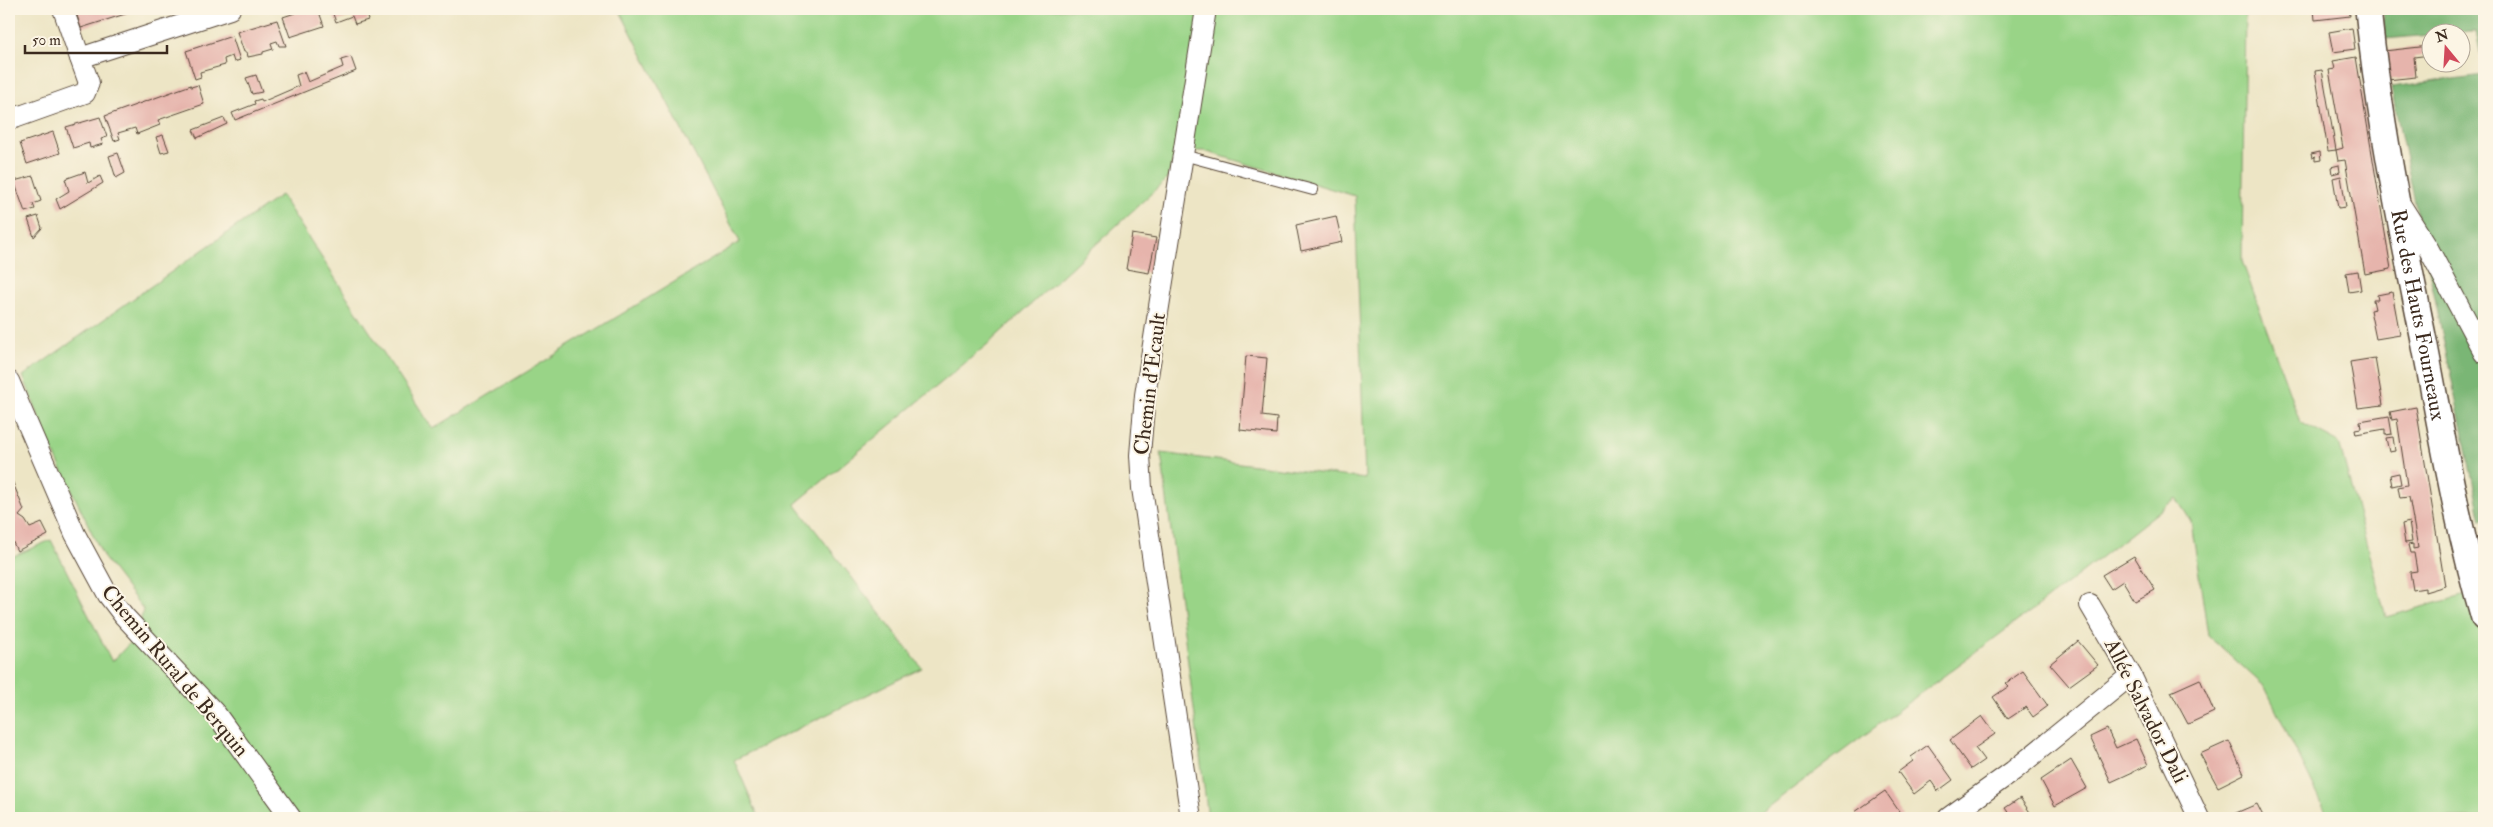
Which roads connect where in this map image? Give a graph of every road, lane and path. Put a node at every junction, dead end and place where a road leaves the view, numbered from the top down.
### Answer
1 (63, 9) edge
2 (230, 9) edge
3 (1206, 9) edge
4 (2368, 9) edge
5 (80, 58) junction
6 (9, 120) edge
7 (1183, 154) junction
8 (1313, 190) dead end
9 (2397, 198) junction
10 (2484, 353) edge
11 (9, 382) edge
12 (2090, 605) dead end
13 (2484, 618) edge
14 (2131, 675) junction
15 (291, 818) edge
16 (1191, 818) edge
17 (1948, 818) edge
18 (2199, 818) edge

1 - 5 street
2 - 5 street
3 - 7 street, Chemin d'Ecault
4 - 9 street, Rue des Hauts Fourneaux
5 - 6 street
7 - 8 lane
7 - 16 street, Chemin d'Ecault
9 - 10 street
9 - 13 street, Rue des Hauts Fourneaux
11 - 15 street, Chemin Rural de Berquin
12 - 14 street, Allée Salvador Dali
14 - 17 street
14 - 18 street, Allée Salvador Dali

